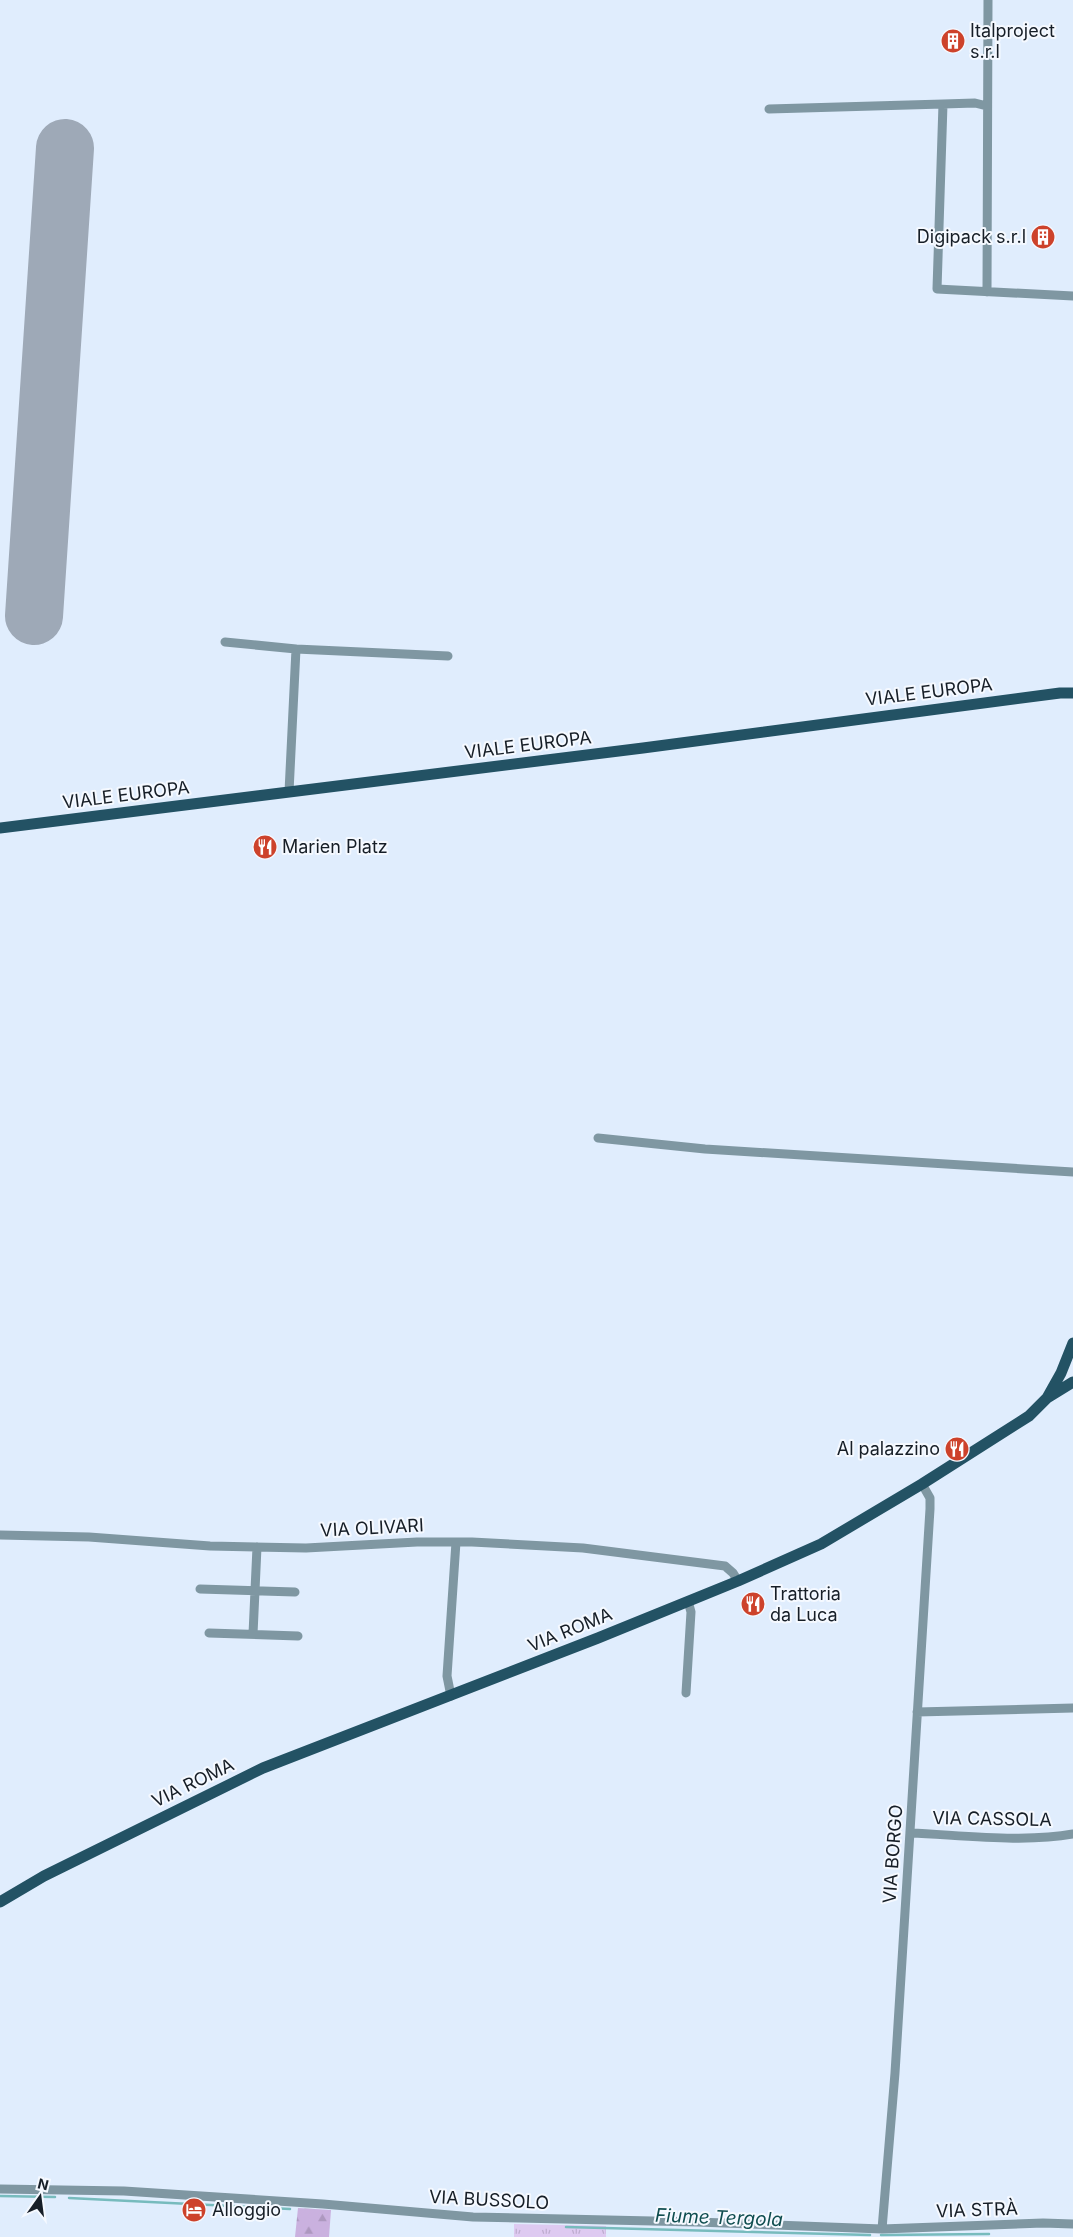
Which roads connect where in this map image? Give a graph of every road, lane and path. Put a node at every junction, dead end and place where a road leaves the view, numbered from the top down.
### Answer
1 (988, 0) edge
2 (943, 104) junction
3 (987, 106) junction
4 (769, 109) dead end
5 (987, 292) junction
6 (1073, 296) edge
7 (225, 642) dead end
8 (296, 649) junction
9 (448, 656) dead end
10 (1073, 687) edge
11 (1060, 693) junction
12 (1073, 693) edge
13 (289, 792) junction
14 (0, 828) edge
15 (598, 1138) dead end
16 (1073, 1172) edge
17 (1073, 1344) edge
18 (1068, 1356) junction
19 (1073, 1371) edge
20 (1073, 1382) edge
21 (1047, 1398) junction
22 (922, 1484) junction
23 (0, 1535) edge
24 (456, 1542) junction
25 (257, 1547) junction
26 (738, 1582) junction
27 (200, 1589) dead end
28 (255, 1590) junction
29 (295, 1592) dead end
30 (688, 1601) junction
31 (209, 1633) dead end
32 (253, 1634) junction
33 (298, 1636) dead end
34 (686, 1693) dead end
35 (451, 1696) junction
36 (1073, 1708) edge
37 (917, 1712) junction
38 (911, 1833) junction
39 (1073, 1834) edge
40 (0, 1902) edge
41 (0, 2189) edge
42 (1073, 2224) edge
43 (882, 2229) junction

1 - 3 street
2 - 3 street
2 - 4 street
2 - 5 street
3 - 5 street
5 - 6 street
7 - 8 street
8 - 9 street
8 - 13 street
10 - 11 main road, VIALE EUROPA
11 - 12 main road, VIALE EUROPA
11 - 13 main road, VIALE EUROPA
13 - 14 main road, VIALE EUROPA
15 - 16 street
17 - 18 main road, VIA ROMA
18 - 19 main road
18 - 21 main road, VIA ROMA
20 - 21 main road, VIA ROMA
21 - 22 main road, VIA ROMA
22 - 26 main road, VIA ROMA
22 - 37 street, VIA BORGO
23 - 25 street, VIA OLIVARI
24 - 25 street, VIA OLIVARI
24 - 26 street, VIA OLIVARI
24 - 35 street
25 - 28 street
26 - 30 main road, VIA ROMA
27 - 28 street
28 - 29 street
28 - 32 street
30 - 34 street
30 - 35 main road, VIA ROMA
31 - 32 street
32 - 33 street
35 - 40 main road, VIA ROMA
36 - 37 street
37 - 38 street, VIA BORGO
38 - 39 street, VIA CASSOLA
38 - 43 street, VIA BORGO
41 - 43 street, VIA BUSSOLO
42 - 43 street, VIA STRÀ

